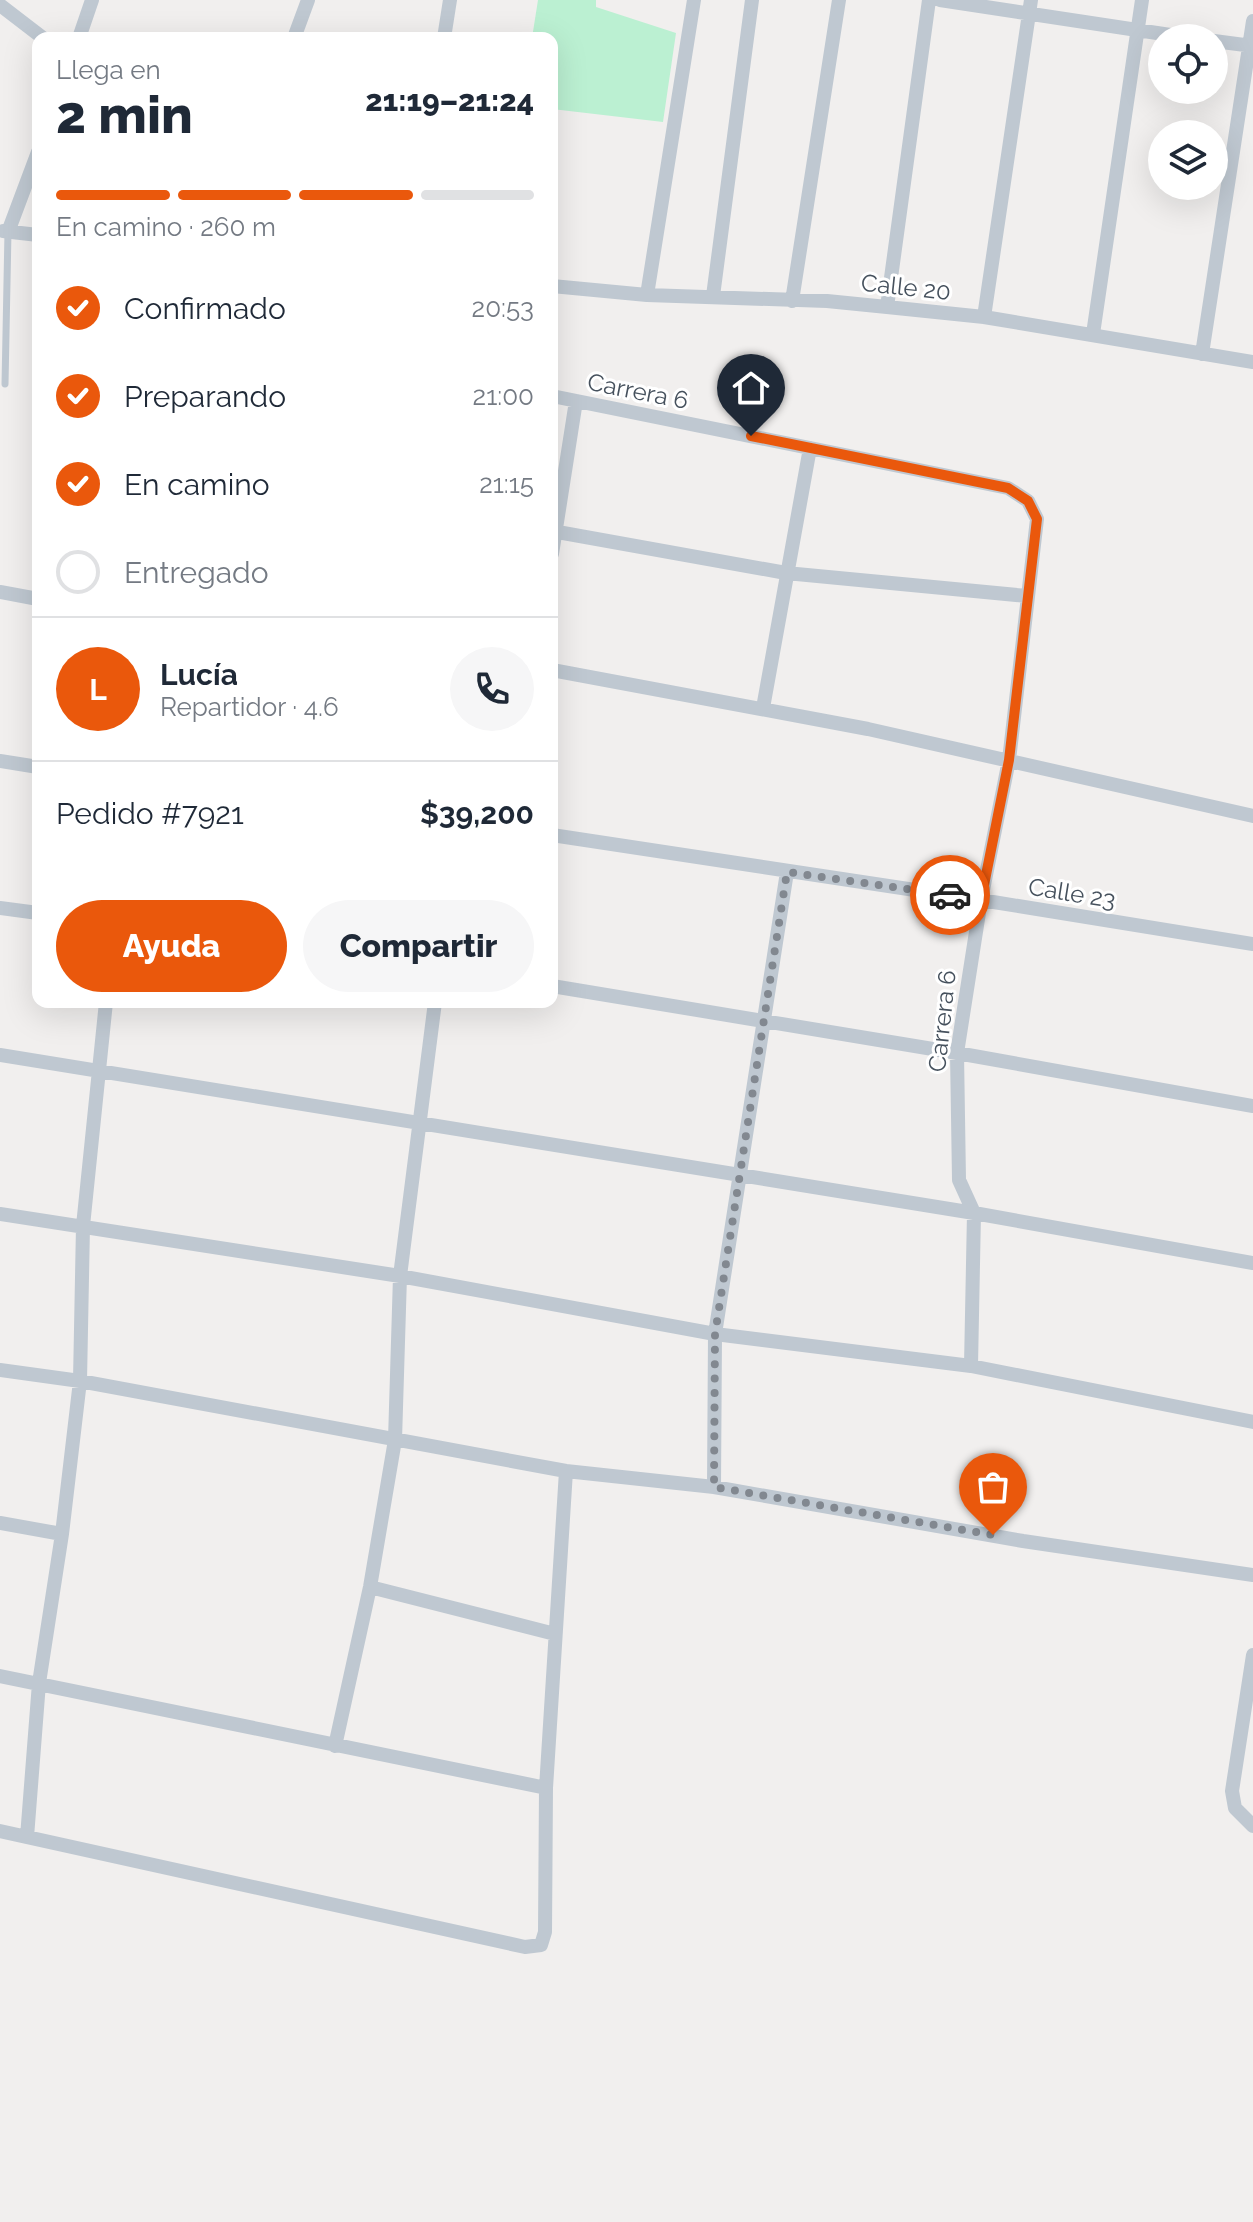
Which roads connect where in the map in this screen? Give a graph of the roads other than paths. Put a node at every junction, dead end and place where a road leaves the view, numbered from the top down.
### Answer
1 (92, 0) edge
2 (308, 0) edge
3 (450, 0) edge
4 (694, 0) edge
5 (752, 0) edge
6 (839, 0) edge
7 (929, 0) edge
8 (940, 0) edge
9 (1142, 0) edge
10 (0, 5) edge
11 (1030, 6) edge
12 (1253, 21) edge
13 (1137, 31) junction
14 (35, 32) edge
15 (81, 32) edge
16 (296, 32) edge
17 (445, 32) edge
18 (1148, 32) edge
19 (1228, 43) edge
20 (1251, 46) edge
21 (32, 166) edge
22 (4, 231) edge
23 (32, 234) edge
24 (558, 287) edge
25 (647, 295) junction
26 (713, 296) junction
27 (792, 301) junction
28 (887, 307) junction
29 (984, 317) junction
30 (1093, 334) junction
31 (1202, 354) junction
32 (1253, 362) edge
33 (5, 384) dead end
34 (558, 397) edge
35 (576, 401) junction
36 (810, 448) junction
37 (558, 507) edge
38 (558, 532) edge
39 (786, 573) junction
40 (0, 592) edge
41 (1027, 596) junction
42 (32, 598) edge
43 (558, 671) edge
44 (763, 708) junction
45 (1009, 760) junction
46 (0, 761) edge
47 (32, 766) edge
48 (1253, 816) edge
49 (558, 836) edge
50 (787, 872) junction
51 (981, 900) junction
52 (0, 908) edge
53 (32, 912) edge
54 (1253, 944) edge
55 (558, 987) edge
56 (105, 1008) edge
57 (434, 1008) edge
58 (762, 1022) junction
59 (957, 1053) junction
60 (0, 1055) edge
61 (97, 1070) junction
62 (1253, 1106) edge
63 (419, 1122) junction
64 (741, 1174) junction
65 (974, 1213) junction
66 (0, 1214) edge
67 (83, 1226) junction
68 (1253, 1263) edge
69 (400, 1276) junction
70 (715, 1334) junction
71 (971, 1366) junction
72 (0, 1370) edge
73 (80, 1381) junction
74 (1253, 1422) edge
75 (395, 1440) junction
76 (566, 1471) junction
77 (714, 1487) junction
78 (0, 1523) edge
79 (62, 1534) junction
80 (1253, 1575) edge
81 (370, 1587) junction
82 (555, 1634) junction
83 (1253, 1655) edge
84 (0, 1676) edge
85 (39, 1683) junction
86 (1248, 1723) edge
87 (335, 1746) junction
88 (546, 1788) junction
89 (1253, 1826) edge
90 (0, 1831) edge
91 (27, 1837) junction

1 - 15 street
2 - 16 street
3 - 17 street
4 - 25 street
5 - 26 street
6 - 27 street
7 - 28 street
8 - 11 street
9 - 13 street
10 - 14 street
11 - 13 street
11 - 29 street
12 - 20 street
13 - 18 street
13 - 30 street
19 - 20 street
20 - 31 street
21 - 22 street
22 - 23 street
22 - 33 lane
24 - 25 street, Calle 20
25 - 26 street, Calle 20
26 - 27 street, Calle 20
27 - 28 street, Calle 20
28 - 29 street, Calle 20
29 - 30 street, Calle 20
30 - 31 street, Calle 20
31 - 32 street, Calle 20
34 - 35 street, Carrera 6
35 - 36 street, Carrera 6
35 - 37 street
36 - 39 street
36 - 41 street, Carrera 6
38 - 39 street
39 - 41 street
39 - 44 street
40 - 42 street
41 - 45 street, Carrera 6
43 - 44 street
44 - 45 street
45 - 48 street
45 - 51 street, Carrera 6
46 - 47 street
49 - 50 street, Calle 23
50 - 51 street, Calle 23
50 - 58 street
51 - 54 street, Calle 23
51 - 59 street, Carrera 6
52 - 53 street
55 - 58 street
56 - 61 street
57 - 63 street
58 - 59 street
58 - 64 street
59 - 62 street
59 - 65 street, Carrera 6
60 - 61 street
61 - 63 street
61 - 67 street
63 - 64 street
63 - 69 street
64 - 65 street
64 - 70 street
65 - 68 street
65 - 71 street, Carrera 6
66 - 67 street
67 - 69 street
67 - 73 street
69 - 70 street
69 - 75 street
70 - 71 street
70 - 77 street
71 - 74 street
72 - 73 street
73 - 75 street
73 - 79 street
75 - 76 street
75 - 81 street
76 - 77 street
76 - 82 street
77 - 80 street
78 - 79 street
79 - 85 street
81 - 82 street
81 - 87 street
82 - 88 street
83 - 86 street
84 - 85 street
85 - 87 street
85 - 91 street
86 - 89 street
87 - 88 street
88 - 91 street
90 - 91 street

